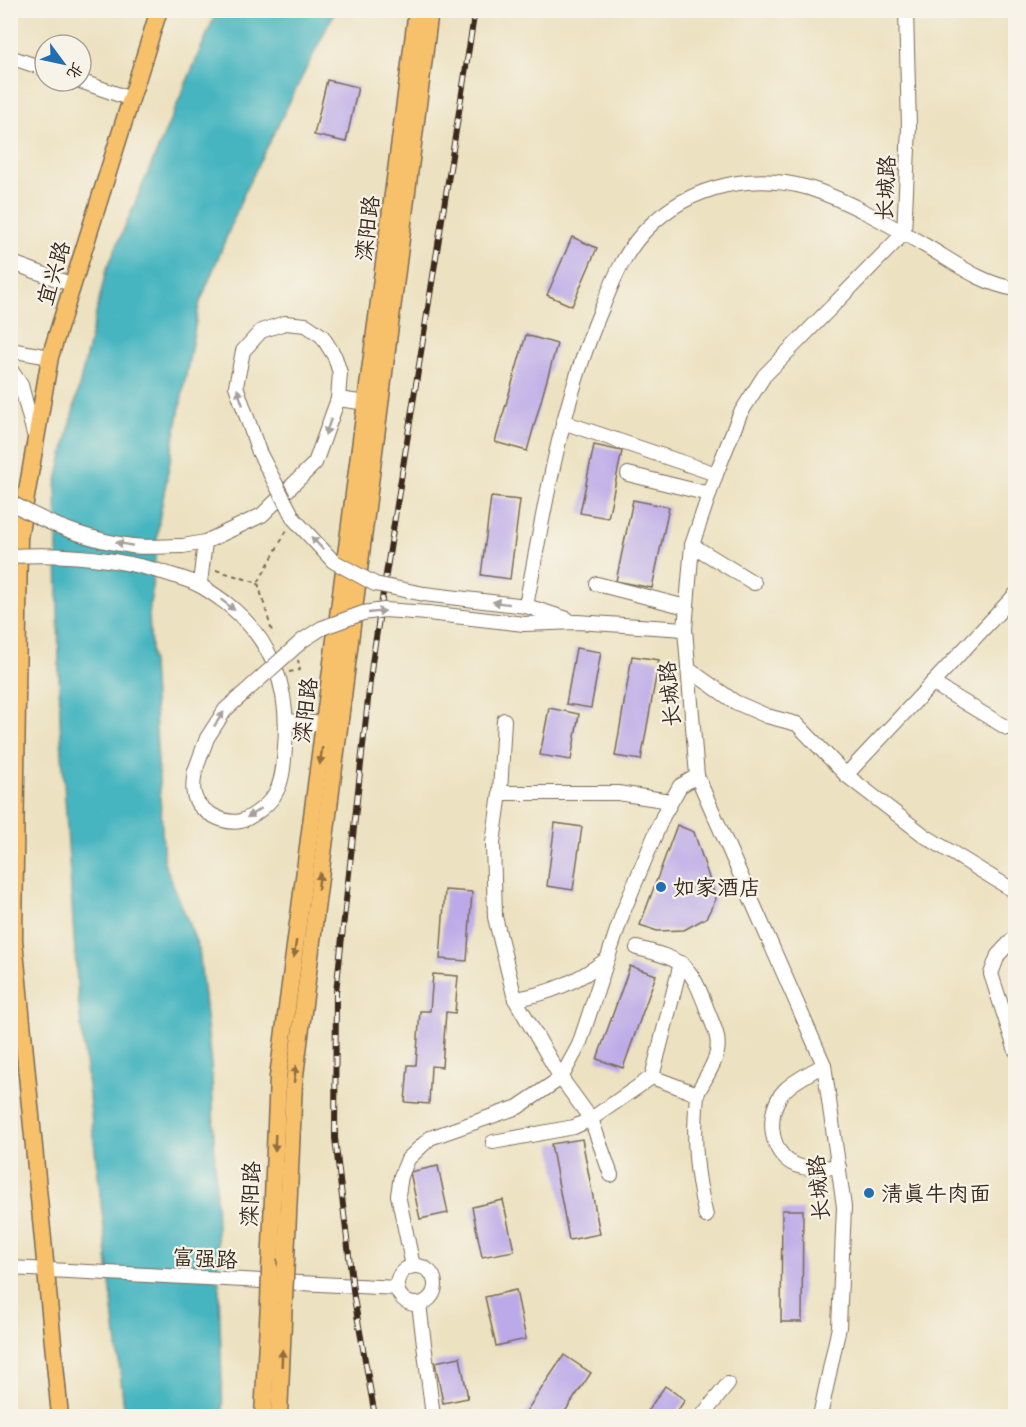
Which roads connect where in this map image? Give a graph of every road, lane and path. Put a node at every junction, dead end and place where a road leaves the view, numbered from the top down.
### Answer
1 (159, 10) edge
2 (417, 10) edge
3 (430, 10) edge
4 (906, 10) edge
5 (10, 57) edge
6 (33, 65) edge
7 (93, 86) edge
8 (131, 99) junction
9 (904, 233) junction
10 (10, 262) edge
11 (73, 285) junction
12 (1016, 289) edge
13 (10, 350) edge
14 (50, 357) junction
15 (10, 369) edge
16 (338, 399) junction
17 (367, 403) junction
18 (563, 422) junction
19 (35, 438) junction
20 (628, 474) dead end
21 (716, 474) junction
22 (709, 494) junction
23 (10, 502) edge
24 (281, 536) dead end
25 (15, 537) edge
26 (205, 542) junction
27 (692, 545) junction
28 (10, 556) edge
29 (201, 566) junction
30 (200, 583) junction
31 (258, 583) junction
32 (754, 583) dead end
33 (597, 584) dead end
34 (1016, 594) edge
35 (526, 606) junction
36 (686, 607) junction
37 (577, 622) junction
38 (685, 629) junction
39 (275, 645) dead end
40 (688, 669) junction
41 (932, 683) junction
42 (14, 697) edge
43 (504, 720) dead end
44 (287, 721) junction
45 (326, 724) junction
46 (1007, 728) dead end
47 (846, 775) junction
48 (697, 776) junction
49 (500, 794) junction
50 (670, 801) junction
51 (13, 881) edge
52 (1016, 892) edge
53 (1016, 936) edge
54 (637, 948) dead end
55 (608, 959) junction
56 (681, 963) junction
57 (515, 999) junction
58 (15, 1004) edge
59 (1016, 1051) edge
60 (824, 1065) junction
61 (652, 1077) junction
62 (561, 1078) junction
63 (697, 1094) junction
64 (591, 1119) junction
65 (1016, 1140) edge
66 (493, 1142) dead end
67 (1016, 1159) edge
68 (839, 1167) junction
69 (611, 1175) dead end
70 (706, 1216) dead end
71 (413, 1266) junction
72 (10, 1268) edge
73 (46, 1272) junction
74 (397, 1288) junction
75 (277, 1301) junction
76 (419, 1304) junction
77 (728, 1384) dead end
78 (60, 1416) edge
79 (263, 1416) edge
80 (279, 1416) edge
81 (433, 1416) edge
82 (702, 1416) edge
83 (820, 1416) edge

1 - 8 main road, 宜兴路
2 - 17 main road, 滦阳路
75 -> 3 main road, 滦阳路, bridge
4 - 9 street, 长城路
5 - 6 street
7 - 8 street
8 - 11 main road, 宜兴路
9 - 12 street
9 - 18 street
9 - 21 street, 长城路
10 - 11 street
11 - 14 main road, 宜兴路
13 - 14 street
14 - 19 main road, 宜兴路
15 - 19 street
16 - 17 street
16 -> 26 street
35 -> 16 street, bridge
17 - 45 main road, 滦阳路
18 - 21 street
18 - 35 street
19 - 25 main road, 宜兴路
20 - 22 street
21 - 22 street, 长城路
22 - 27 street, 长城路
26 -> 23 street, bridge
24 - 31 path
25 - 42 main road, 宜兴路
26 - 29 street
27 - 32 street
27 - 36 street, 长城路
28 - 30 street, bridge
29 - 30 street
29 - 31 path
30 -> 44 street
31 - 39 path
33 - 36 street
34 - 41 street
35 - 37 street
36 - 38 street, 长城路
37 - 38 street
44 -> 37 street, bridge
38 - 40 street, 长城路
40 - 47 street
40 - 48 street, 长城路
41 - 46 street
41 - 47 street
42 - 51 main road, 宜兴路
43 - 49 street
44 - 45 street
45 -> 75 main road, 滦阳路, bridge
47 - 52 street
48 - 50 street
48 - 60 street, 长城路
49 - 50 street
49 - 57 street
50 - 55 street
51 - 58 main road, 宜兴路
53 - 59 street
54 - 56 street
55 - 57 street
55 - 62 street
56 - 61 street
56 - 63 street
57 - 62 street
58 - 73 main road, 宜兴路
60 - 68 street, 长城路
60 - 68 street
61 - 63 street
61 - 64 street
62 - 64 street
62 - 71 street
63 - 70 street
64 - 66 street
64 - 69 street
65 - 67 street
68 - 83 street, 长城路
71 - 74 street
71 - 76 street
72 - 73 street, 富强路
73 - 74 street, 富强路
73 - 78 main road, 宜兴路
74 - 76 street
75 - 79 main road, 滦阳路
80 -> 75 main road, 滦阳路
76 - 81 street
77 - 82 street

